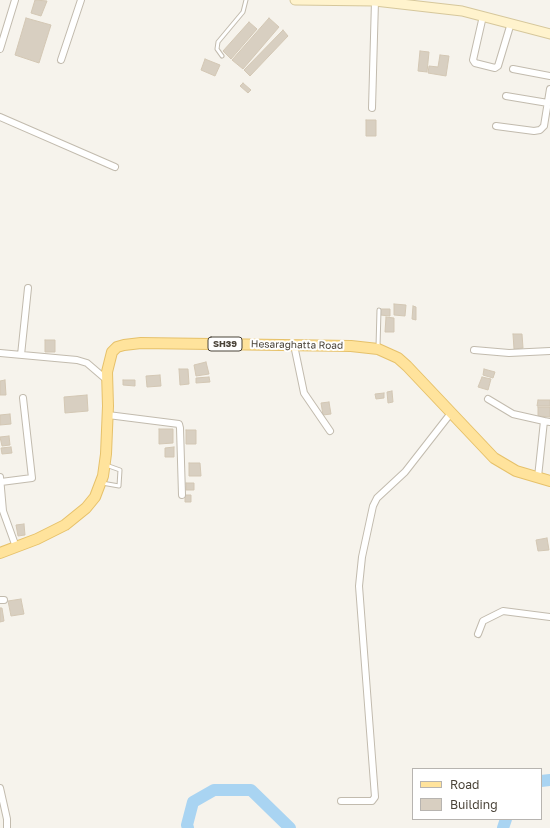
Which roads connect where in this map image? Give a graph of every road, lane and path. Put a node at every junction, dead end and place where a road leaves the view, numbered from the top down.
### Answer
1 (15, 0) edge
2 (80, 0) edge
3 (246, 0) edge
4 (295, 0) edge
5 (312, 0) edge
6 (375, 1) junction
7 (388, 1) edge
8 (483, 16) junction
9 (511, 23) junction
10 (2, 34) edge
11 (550, 34) edge
12 (0, 49) edge
13 (222, 56) dead end
14 (61, 60) dead end
15 (513, 68) dead end
16 (550, 76) edge
17 (550, 89) edge
18 (506, 96) dead end
19 (548, 103) junction
20 (372, 108) dead end
21 (0, 117) edge
22 (496, 126) dead end
23 (115, 167) dead end
24 (28, 288) dead end
25 (379, 310) dead end
26 (294, 345) junction
27 (378, 349) junction
28 (474, 350) dead end
29 (550, 351) edge
30 (0, 353) edge
31 (21, 355) junction
32 (108, 381) junction
33 (23, 398) dead end
34 (488, 399) dead end
35 (451, 413) junction
36 (108, 415) junction
37 (547, 422) edge
38 (330, 431) dead end
39 (104, 464) junction
40 (0, 477) edge
41 (538, 478) junction
42 (550, 481) edge
43 (0, 482) edge
44 (100, 483) junction
45 (182, 496) dead end
46 (2, 511) edge
47 (16, 547) junction
48 (0, 553) edge
49 (550, 617) edge
50 (478, 634) dead end
51 (0, 788) edge
52 (341, 801) dead end
53 (7, 828) edge

1 - 10 street
2 - 14 street
3 - 13 lane
4 - 5 street
5 - 6 street
6 - 7 street
6 - 20 street
7 - 8 street
8 - 9 street
8 - 9 street
9 - 11 street
10 - 12 street
15 - 16 street
17 - 19 street
18 - 19 street
19 - 22 street
21 - 23 street
24 - 31 street
25 - 27 lane
26 - 27 main road, Hesaraghatta Road / SH39
26 - 32 main road, Hesaraghatta Road / SH39
26 - 38 street
27 - 35 main road, Hesaraghatta Road / SH39
28 - 29 street
30 - 31 street
31 - 32 street
32 - 36 main road, Hesaraghatta Road / SH39
33 - 43 street
34 - 37 street
35 - 41 main road, Hesaraghatta Road / SH39
35 - 52 street
36 - 39 main road, Hesaraghatta Road / SH39
36 - 45 street
37 - 41 street
39 - 44 main road, Hesaraghatta Road / SH39
39 - 44 lane
40 - 43 street
41 - 42 main road, Hesaraghatta Road / SH39
43 - 46 street
44 - 47 main road, Hesaraghatta Road / SH39
46 - 47 street
47 - 48 main road, Hesaraghatta Road / SH39
49 - 50 street
51 - 53 street

